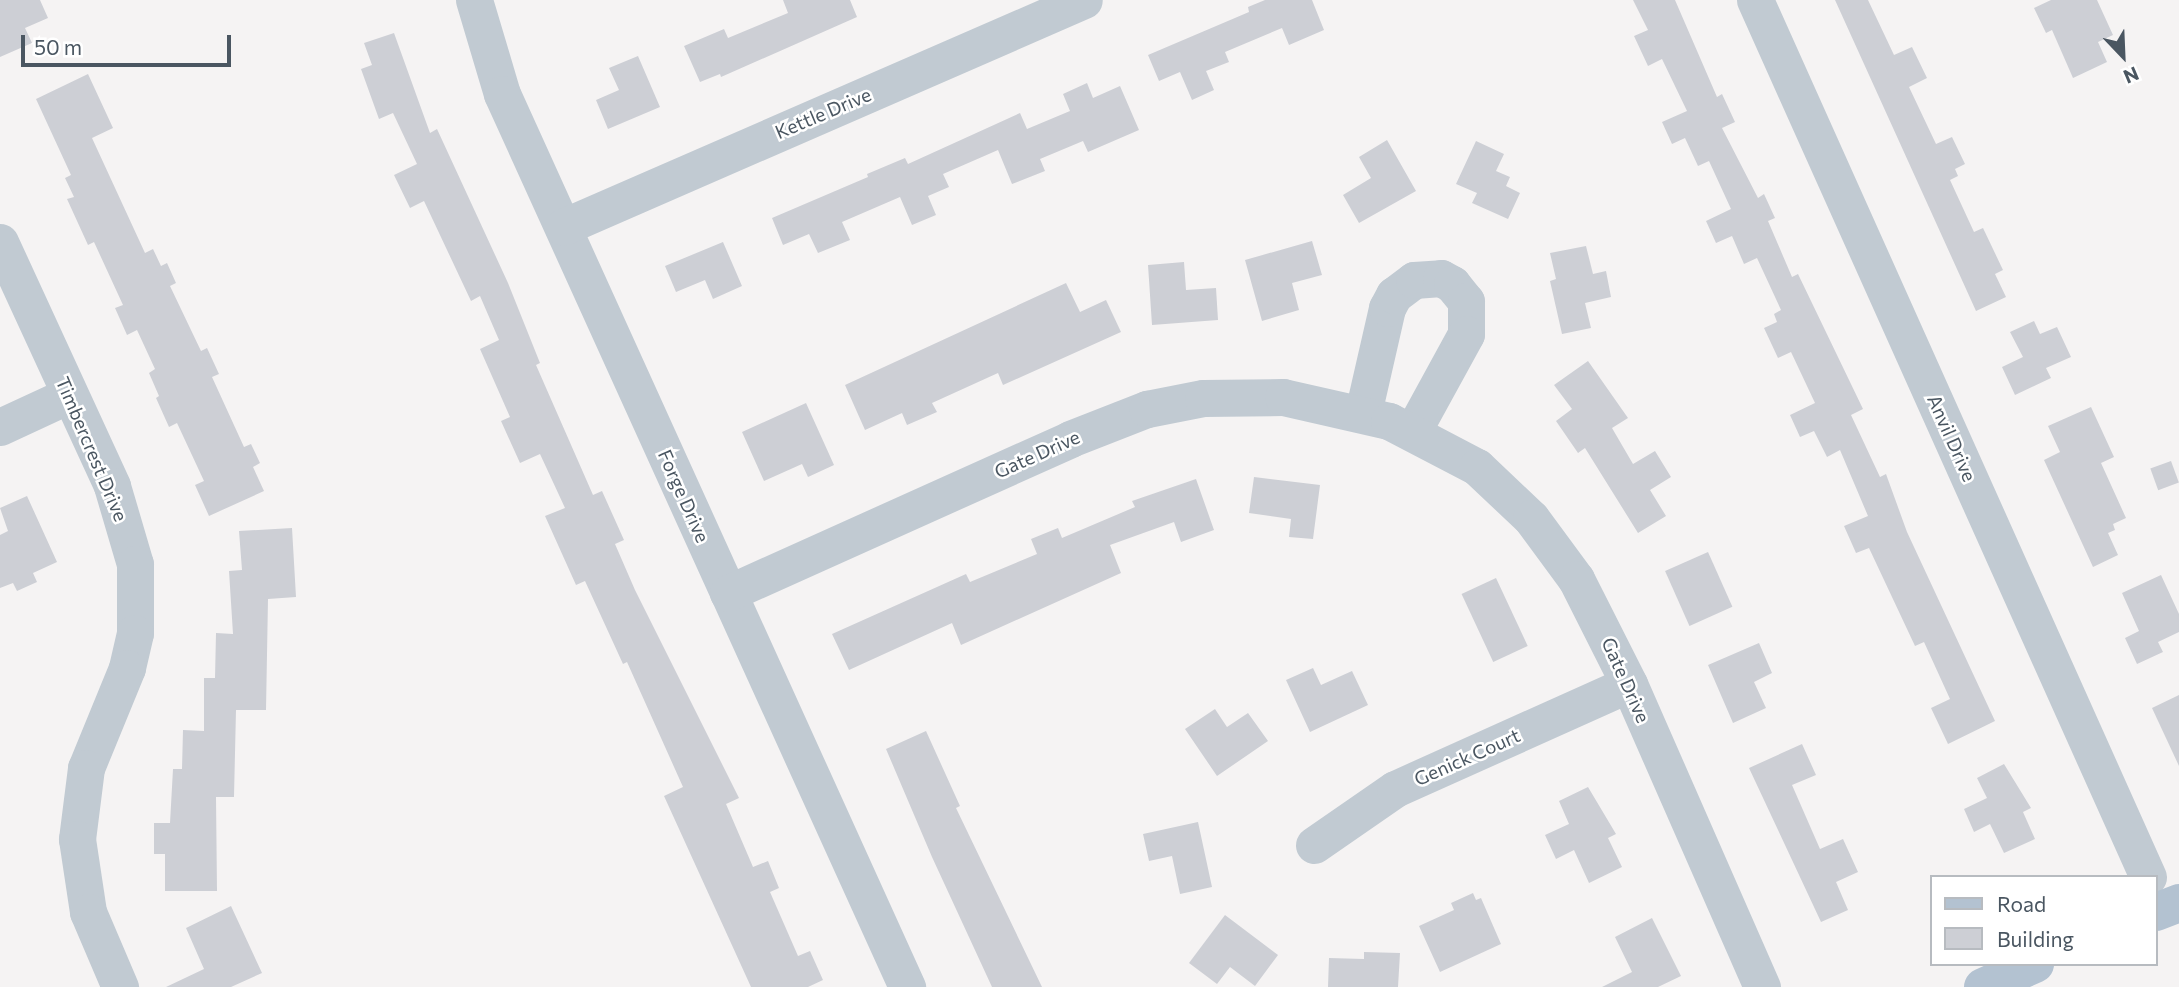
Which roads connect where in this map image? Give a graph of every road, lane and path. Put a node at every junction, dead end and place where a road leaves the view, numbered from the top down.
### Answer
1 (474, 0) edge
2 (1755, 0) edge
3 (1076, 1) edge
4 (563, 227) junction
5 (0, 242) edge
6 (69, 395) junction
7 (1363, 413) junction
8 (0, 428) edge
9 (1413, 431) junction
10 (729, 593) junction
11 (1629, 684) junction
12 (1314, 845) dead end
13 (2149, 875) edge
14 (2030, 966) edge
15 (120, 987) edge
16 (907, 987) edge
17 (1762, 987) edge
18 (1983, 987) edge

1 - 4 street, Forge Drive
2 - 13 street, Anvil Drive
3 - 4 street, Kettle Drive
4 - 10 street, Forge Drive
5 - 6 street, Timbercrest Drive
6 - 8 street
6 - 15 street, Timbercrest Drive
7 - 9 street, Gate Drive
7 - 9 street
7 - 10 street, Gate Drive
9 - 11 street, Gate Drive
10 - 16 street, Forge Drive
11 - 12 street, Genick Court
11 - 17 street, Gate Drive
14 - 18 main road

